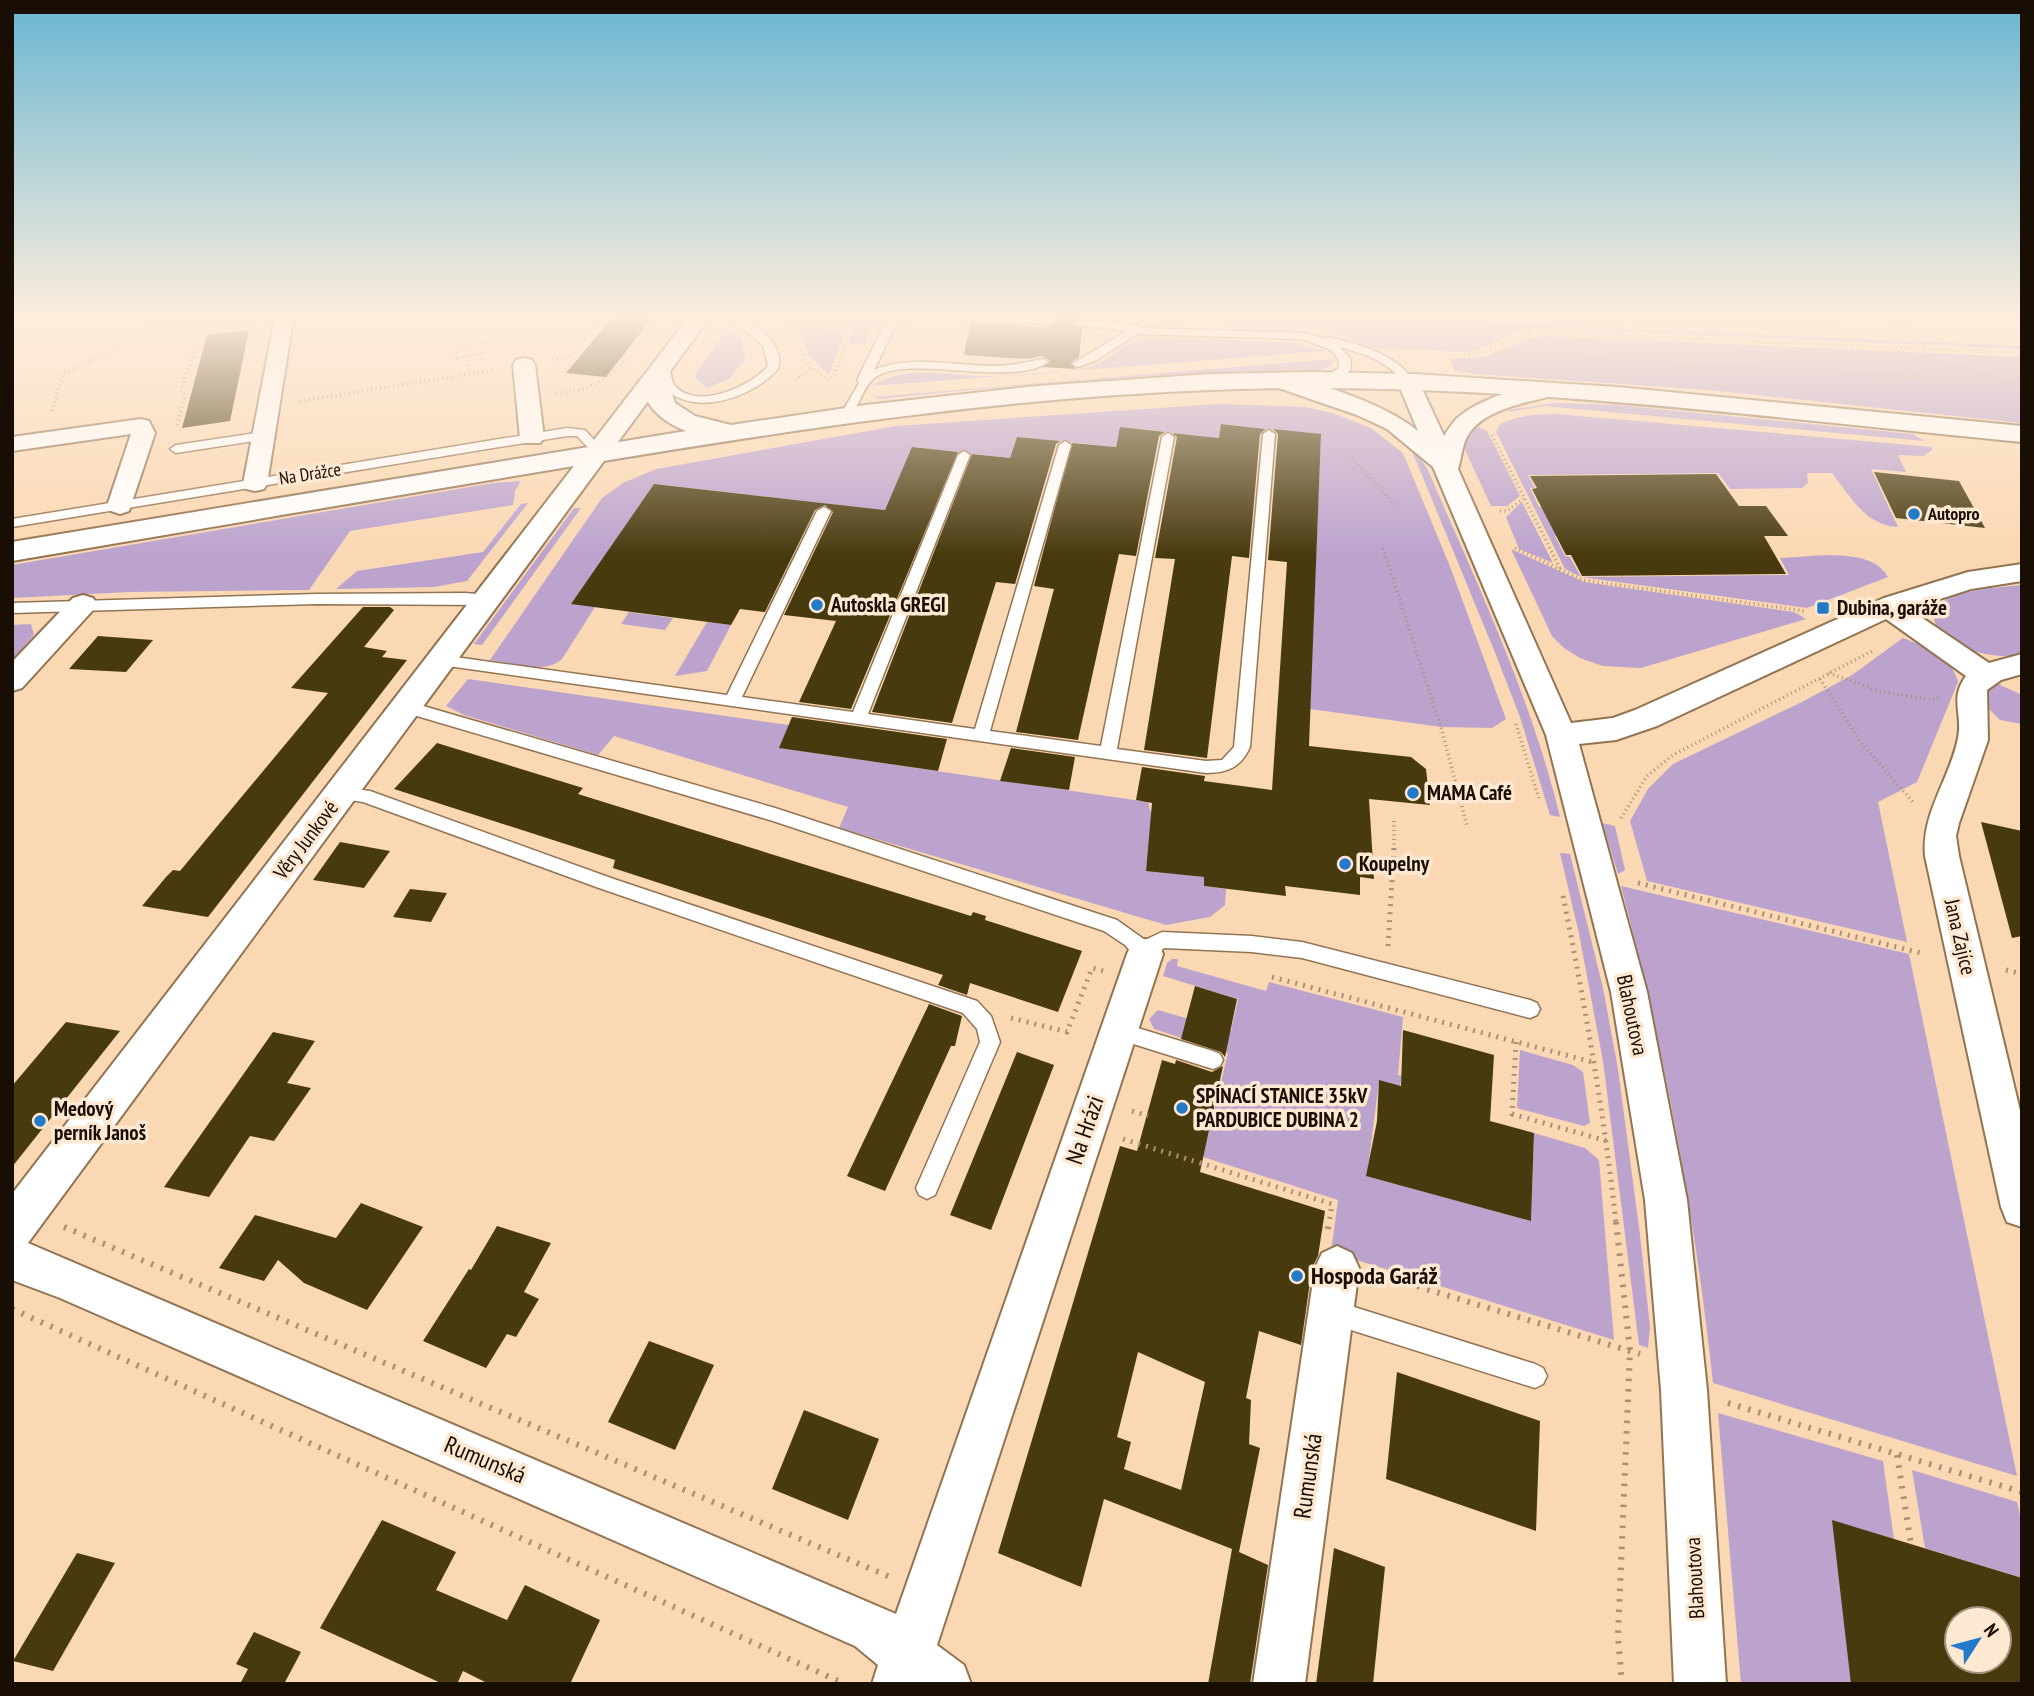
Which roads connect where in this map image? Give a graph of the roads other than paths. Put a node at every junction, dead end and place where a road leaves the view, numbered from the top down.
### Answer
1 (270, 396) edge
2 (527, 396) edge
3 (642, 396) edge
4 (657, 396) edge
5 (686, 396) edge
6 (728, 396) edge
7 (908, 396) edge
8 (1325, 396) edge
9 (1415, 396) edge
10 (1523, 396) edge
11 (1630, 396) edge
12 (855, 398) joint
13 (761, 427) junction
14 (1269, 434) dead end
15 (2014, 434) edge
16 (263, 436) junction
17 (1168, 437) dead end
18 (532, 438) junction
19 (12, 444) edge
20 (1065, 444) dead end
21 (176, 449) dead end
22 (600, 453) junction
23 (964, 455) dead end
24 (1447, 467) junction
25 (255, 484) junction
26 (120, 506) junction
27 (824, 511) dead end
28 (12, 523) edge
29 (12, 552) edge
30 (2022, 572) edge
31 (487, 600) junction
32 (83, 604) junction
33 (1888, 607) junction
34 (12, 608) edge
35 (440, 660) junction
36 (2022, 664) edge
37 (1981, 680) junction
38 (12, 681) edge
39 (732, 701) junction
40 (406, 707) junction
41 (858, 719) junction
42 (1561, 735) junction
43 (981, 736) junction
44 (1108, 753) junction
45 (342, 793) junction
46 (1145, 954) junction
47 (1530, 1009) dead end
48 (1118, 1031) junction
49 (1213, 1060) dead end
50 (927, 1188) dead end
51 (2022, 1207) edge
52 (16, 1234) edge
53 (1334, 1289) joint
54 (1535, 1376) dead end
55 (903, 1669) edge
56 (945, 1684) edge
57 (1279, 1684) edge
58 (1700, 1684) edge

1 - 16 street
2 - 18 street
3 - 22 street, Věry Junkové
4 - 13 main road
5 - 6 lane
7 - 12 main road, Na Drážce
8 - 24 street
9 - 24 street, Blahoutova
10 - 24 street
11 - 15 main road, Na Drážce
12 - 13 main road, Na Drážce
13 - 22 main road, Na Drážce
14 - 44 lane
16 - 21 lane
16 - 25 street
17 - 44 lane
18 - 22 lane, Na Drážce
18 - 25 lane, Na Drážce
19 - 26 street
20 - 43 lane
22 - 29 main road, Na Drážce
22 - 31 street, Věry Junkové
23 - 41 lane
24 - 42 street, Blahoutova
25 - 26 lane, Na Drážce
26 - 28 lane, Na Drážce
27 - 39 lane
30 - 33 street
31 - 32 lane
31 - 35 street, Věry Junkové
32 - 34 lane
32 - 38 street
33 - 37 street
33 - 42 street
35 - 39 lane
35 - 40 street, Věry Junkové
36 - 37 street
37 - 51 street, Jana Zajíce
39 - 41 lane
40 - 45 street, Věry Junkové
40 - 46 lane
41 - 43 lane
42 - 58 street, Blahoutova
43 - 44 lane
45 - 50 lane
45 - 52 street, Věry Junkové
46 - 47 lane
46 - 48 street, Na Hrázi
48 - 49 lane
48 - 55 street, Na Hrázi
52 - 55 street, Rumunská
53 - 54 lane
53 - 57 street, Rumunská
55 - 56 street, Rumunská

